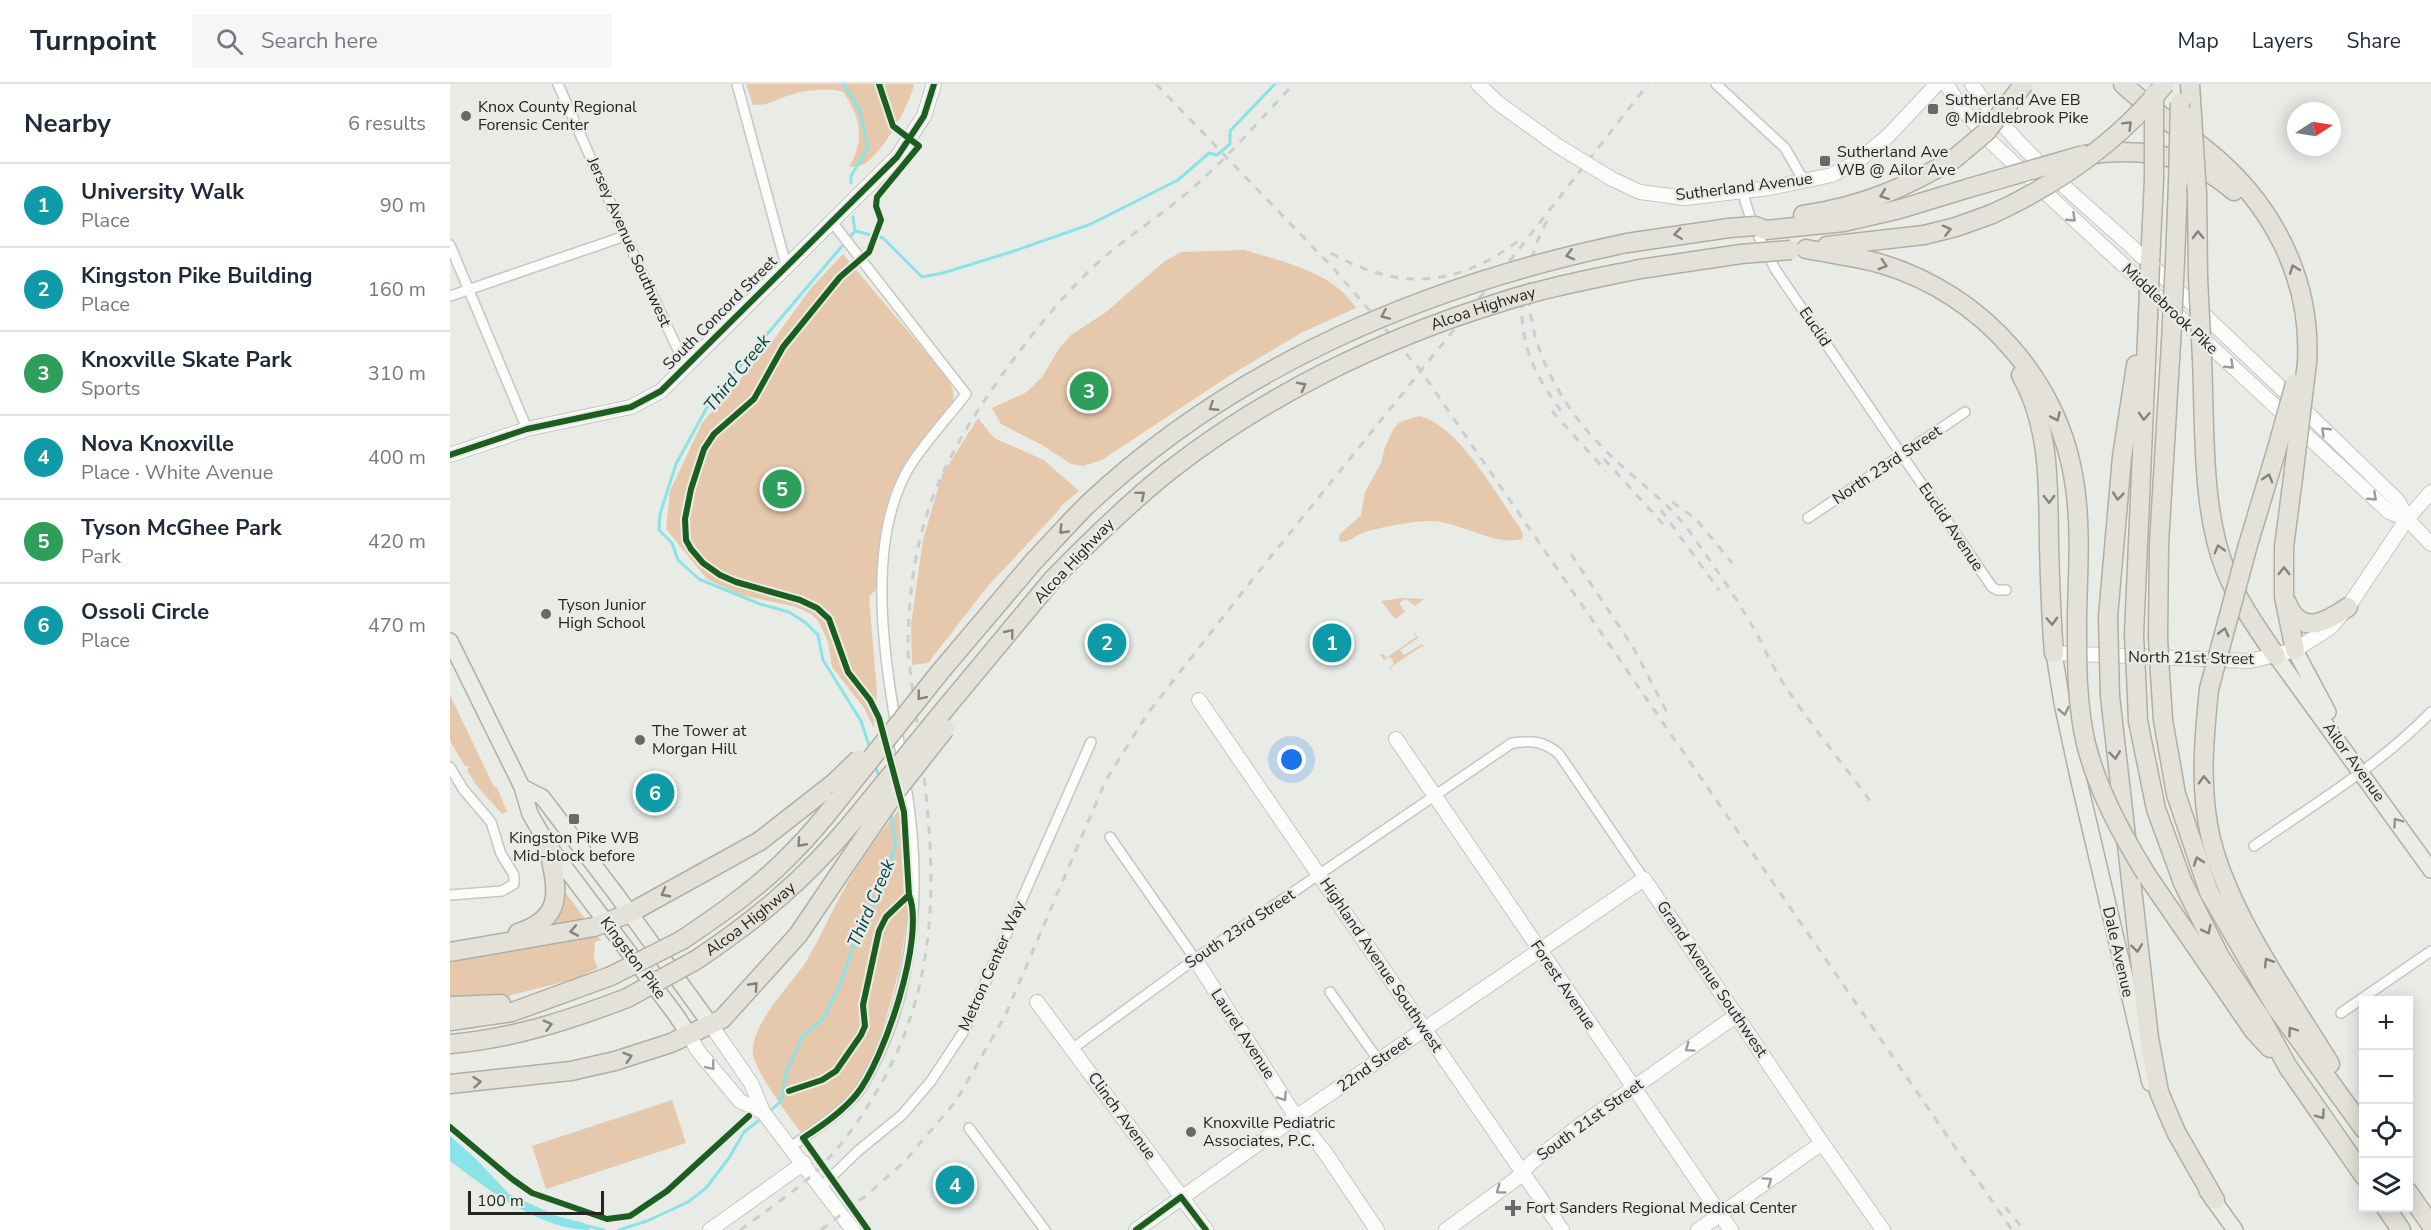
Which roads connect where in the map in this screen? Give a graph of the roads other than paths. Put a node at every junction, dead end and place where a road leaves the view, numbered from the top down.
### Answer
1 (558, 84) edge
2 (736, 84) edge
3 (934, 84) edge
4 (1478, 84) edge
5 (1716, 84) edge
6 (1937, 84) edge
7 (1946, 84) edge
8 (1972, 84) edge
9 (2024, 84) edge
10 (2123, 84) edge
11 (2179, 84) edge
12 (2190, 84) edge
13 (2158, 85) edge
14 (2186, 110) junction
15 (1804, 182) junction
16 (1742, 191) junction
17 (831, 222) junction
18 (2271, 223) junction
19 (1781, 224) junction
20 (625, 236) junction
21 (450, 245) edge
22 (1799, 249) junction
23 (786, 265) junction
24 (468, 289) junction
25 (450, 296) edge
26 (2146, 314) junction
27 (1991, 327) junction
28 (2304, 360) junction
29 (686, 368) junction
30 (1965, 412) dead end
31 (527, 429) junction
32 (450, 455) edge
33 (1903, 455) junction
34 (2431, 492) edge
35 (1808, 518) dead end
36 (2407, 519) junction
37 (2431, 544) edge
38 (2006, 590) dead end
39 (2284, 597) junction
40 (2348, 607) junction
41 (450, 641) edge
42 (2295, 650) junction
43 (2054, 653) junction
44 (2276, 656) junction
45 (989, 658) junction
46 (1198, 700) dead end
47 (2431, 712) edge
48 (1396, 739) dead end
49 (1532, 741) joint
50 (1091, 742) dead end
51 (450, 767) edge
52 (2358, 767) junction
53 (522, 787) junction
54 (837, 791) junction
55 (1435, 795) junction
56 (1110, 837) dead end
57 (548, 845) junction
58 (2254, 846) dead end
59 (2431, 870) edge
60 (1320, 875) junction
61 (1644, 879) junction
62 (450, 895) edge
63 (630, 913) junction
64 (606, 922) junction
65 (470, 949) junction
66 (1540, 950) junction
67 (2431, 951) edge
68 (450, 952) edge
69 (1194, 959) junction
70 (1330, 992) dead end
71 (556, 996) junction
72 (1037, 1002) dead end
73 (450, 1006) edge
74 (2341, 1013) dead end
75 (1737, 1015) junction
76 (450, 1021) edge
77 (711, 1025) junction
78 (1424, 1029) junction
79 (521, 1032) junction
80 (689, 1035) junction
81 (450, 1044) edge
82 (1072, 1049) junction
83 (450, 1052) edge
84 (1379, 1061) junction
85 (2288, 1067) junction
86 (450, 1084) edge
87 (1635, 1086) junction
88 (763, 1112) junction
89 (2359, 1112) edge
90 (1296, 1117) junction
91 (2359, 1122) edge
92 (969, 1128) dead end
93 (1822, 1143) junction
94 (791, 1147) junction
95 (804, 1163) junction
96 (2359, 1169) edge
97 (1522, 1172) junction
98 (821, 1187) junction
99 (1181, 1197) junction
100 (2413, 1198) edge
101 (2215, 1200) junction
102 (2389, 1212) edge
103 (1721, 1214) junction
104 (2431, 1225) edge
105 (710, 1230) edge
106 (853, 1230) edge
107 (1045, 1230) edge
108 (1136, 1230) edge
109 (1206, 1230) edge
110 (1377, 1230) edge
111 (1446, 1230) edge
112 (1562, 1230) edge
113 (1698, 1230) edge
114 (1731, 1230) edge
115 (1883, 1230) edge
116 (2235, 1230) edge
117 (2401, 1230) edge

1 - 20 street, Jersey Avenue Southwest
2 - 23 street
3 - 17 street, South Concord Street
4 - 16 street, Sutherland Avenue, bridge
5 - 15 street
6 - 15 street, Sutherland Avenue
7 -> 36 street, Middlebrook Pike
36 -> 8 street, Middlebrook Pike
9 -> 19 highway, bridge
10 - 18 highway
11 - 14 highway
12 - 14 highway
22 -> 13 highway, bridge
13 - 26 highway, bridge
44 -> 14 highway, bridge
91 -> 14 highway, bridge
15 - 16 street, Sutherland Avenue
16 - 33 street, Euclid
17 - 23 street, South Concord Street
17 - 94 street
18 - 19 highway, bridge
28 -> 18 highway
19 -> 54 highway, Alcoa Highway, bridge
20 - 24 street
20 - 29 street, Jersey Avenue Southwest
21 - 24 street
22 -> 27 highway
45 -> 22 highway, Alcoa Highway, bridge
23 - 29 street, South Concord Street
24 - 25 street
24 - 31 street
26 -> 85 highway, bridge
26 -> 101 highway, bridge
27 -> 43 highway
27 -> 85 highway, bridge
39 -> 28 highway, bridge
89 -> 28 highway, bridge
29 - 31 street, South Concord Street
30 - 33 street, North 23rd Street
31 - 32 street, South Concord Street
33 - 35 street, North 23rd Street
33 - 38 street, Euclid Avenue
34 - 36 street, North 21st Street
36 - 37 street, Middlebrook Pike
36 - 40 street, North 21st Street
39 - 40 highway
39 - 42 highway
40 - 42 street, North 21st Street
41 - 53 main road, Kingston Pike
42 - 44 street, North 21st Street
42 - 52 main road
43 - 44 street, North 21st Street
43 -> 101 main road, Dale Avenue
44 - 52 main road, Ailor Avenue
77 -> 45 highway, bridge
79 -> 45 highway, Alcoa Highway, bridge
46 - 60 street, Highland Avenue Southwest
47 - 52 street
48 - 55 street, Forest Avenue
49 - 55 street, South 23rd Street
49 - 61 street, Grand Avenue Southwest
50 - 98 street, Metron Center Way
51 - 62 street
52 - 58 street
59 -> 52 main road, Ailor Avenue
53 - 57 main road, Kingston Pike
53 - 63 main road, Kingston Pike
54 -> 63 highway
54 -> 71 highway, Alcoa Highway, bridge
55 - 60 street, South 23rd Street
55 - 66 street, Forest Avenue
56 - 69 street, Laurel Avenue
57 - 64 main road, Kingston Pike
57 - 65 highway
60 - 69 street, South 23rd Street
60 - 78 street, Highland Avenue Southwest
61 - 66 street, 22nd Street
61 - 75 street, Grand Avenue Southwest
63 - 64 highway
63 - 77 main road, Kingston Pike
64 -> 65 highway
64 - 80 main road, Kingston Pike
65 - 68 highway
66 - 78 street, 22nd Street
66 - 87 street, Forest Avenue
67 - 74 street
69 - 82 street, South 23rd Street
69 -> 90 street, Laurel Avenue
70 - 84 street
71 - 73 highway
71 - 76 highway, Alcoa Highway
72 - 82 street, Clinch Avenue
75 -> 87 street, South 21st Street
75 - 93 street, Grand Avenue Southwest
77 - 80 highway
77 - 88 street, Kingston Pike
78 - 84 street, 22nd Street
78 - 97 street, Highland Avenue Southwest
79 - 81 highway, Alcoa Highway
79 - 83 highway
86 -> 80 highway
80 -> 88 street, Kingston Pike
82 - 99 street, Clinch Avenue
84 - 90 street, 22nd Street
85 -> 96 highway
87 - 97 street, South 21st Street
87 - 103 street, Forest Avenue
88 - 94 street, Kingston Pike
90 - 99 street, 22nd Street
90 - 110 street, Laurel Avenue
92 - 107 street
103 -> 93 street
93 - 115 street, Grand Avenue Southwest
94 - 95 street, Kingston Pike
95 - 98 street, Kingston Pike
95 - 105 street
97 -> 111 street, South 21st Street
97 - 112 street, Highland Avenue Southwest
98 - 106 street, Kingston Pike
99 - 108 street, 22nd Street
99 - 109 street, Clinch Avenue
100 - 104 highway
101 - 116 main road, Dale Avenue
102 - 117 highway
103 - 113 street
103 - 114 street, Forest Avenue

